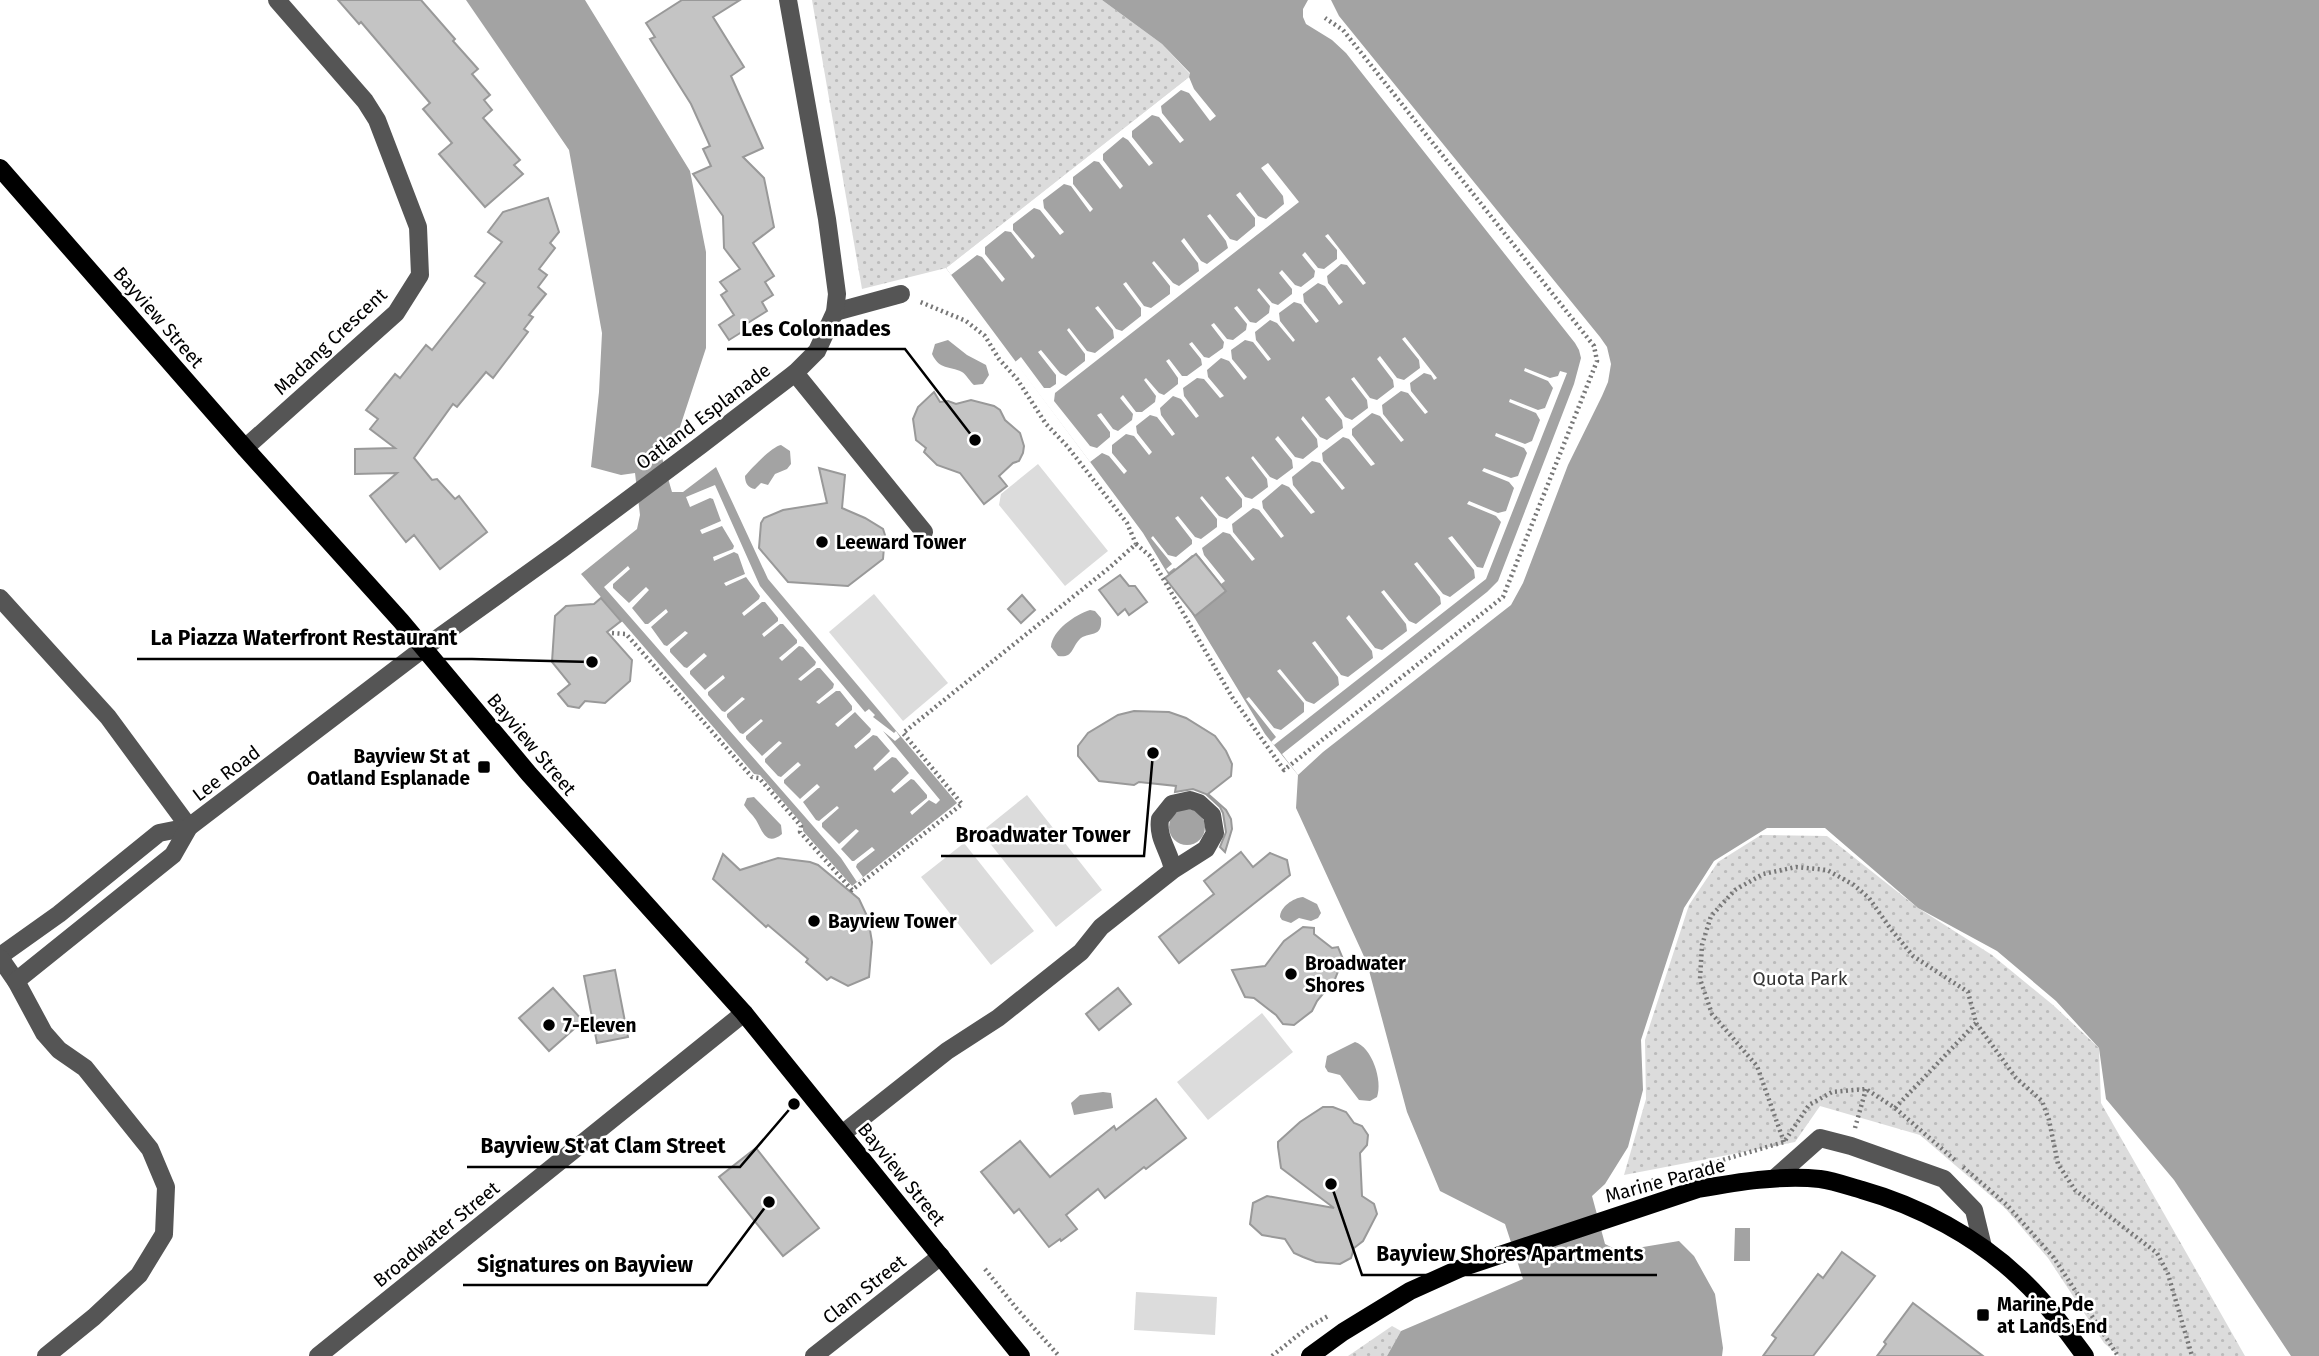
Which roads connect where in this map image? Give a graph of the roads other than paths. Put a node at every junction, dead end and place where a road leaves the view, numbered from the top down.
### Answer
1 (277, 0) edge
2 (788, 0) edge
3 (0, 168) edge
4 (901, 294) road end
5 (835, 312) junction
6 (795, 373) junction
7 (246, 448) junction
8 (924, 533) dead end
9 (0, 598) edge
10 (424, 648) junction
11 (189, 827) junction
12 (1173, 870) dead end
13 (80, 896) junction
14 (97, 916) junction
15 (0, 957) edge
16 (16, 982) junction
17 (744, 1013) junction
18 (842, 1134) junction
19 (1775, 1178) junction
20 (1983, 1247) junction
21 (941, 1256) junction
22 (46, 1356) edge
23 (318, 1356) edge
24 (814, 1356) edge
25 (1021, 1356) edge
26 (1310, 1356) edge
27 (2085, 1356) edge

1 - 7 street, Madang Crescent
2 - 5 street, Oatland Esplanade
3 - 7 main road, Bayview Street
4 - 5 street
5 - 6 street, Oatland Esplanade
6 - 8 street
6 - 10 street, Oatland Esplanade
7 - 10 main road, Bayview Street
9 - 11 street, Lee Road
10 - 11 street, Lee Road
10 - 17 main road, Bayview Street
11 - 13 street
11 - 14 street
12 - 18 street
13 - 14 street
13 - 15 street
14 - 16 street
15 - 16 street
16 - 22 street
17 - 18 main road, Bayview Street
17 - 23 street, Broadwater Street
18 - 21 main road, Bayview Street
19 - 20 main road, Marine Parade
19 - 20 street
19 - 26 main road, Marine Parade
20 - 27 main road, Marine Parade
21 - 24 street, Clam Street
21 - 25 main road, Bayview Street

